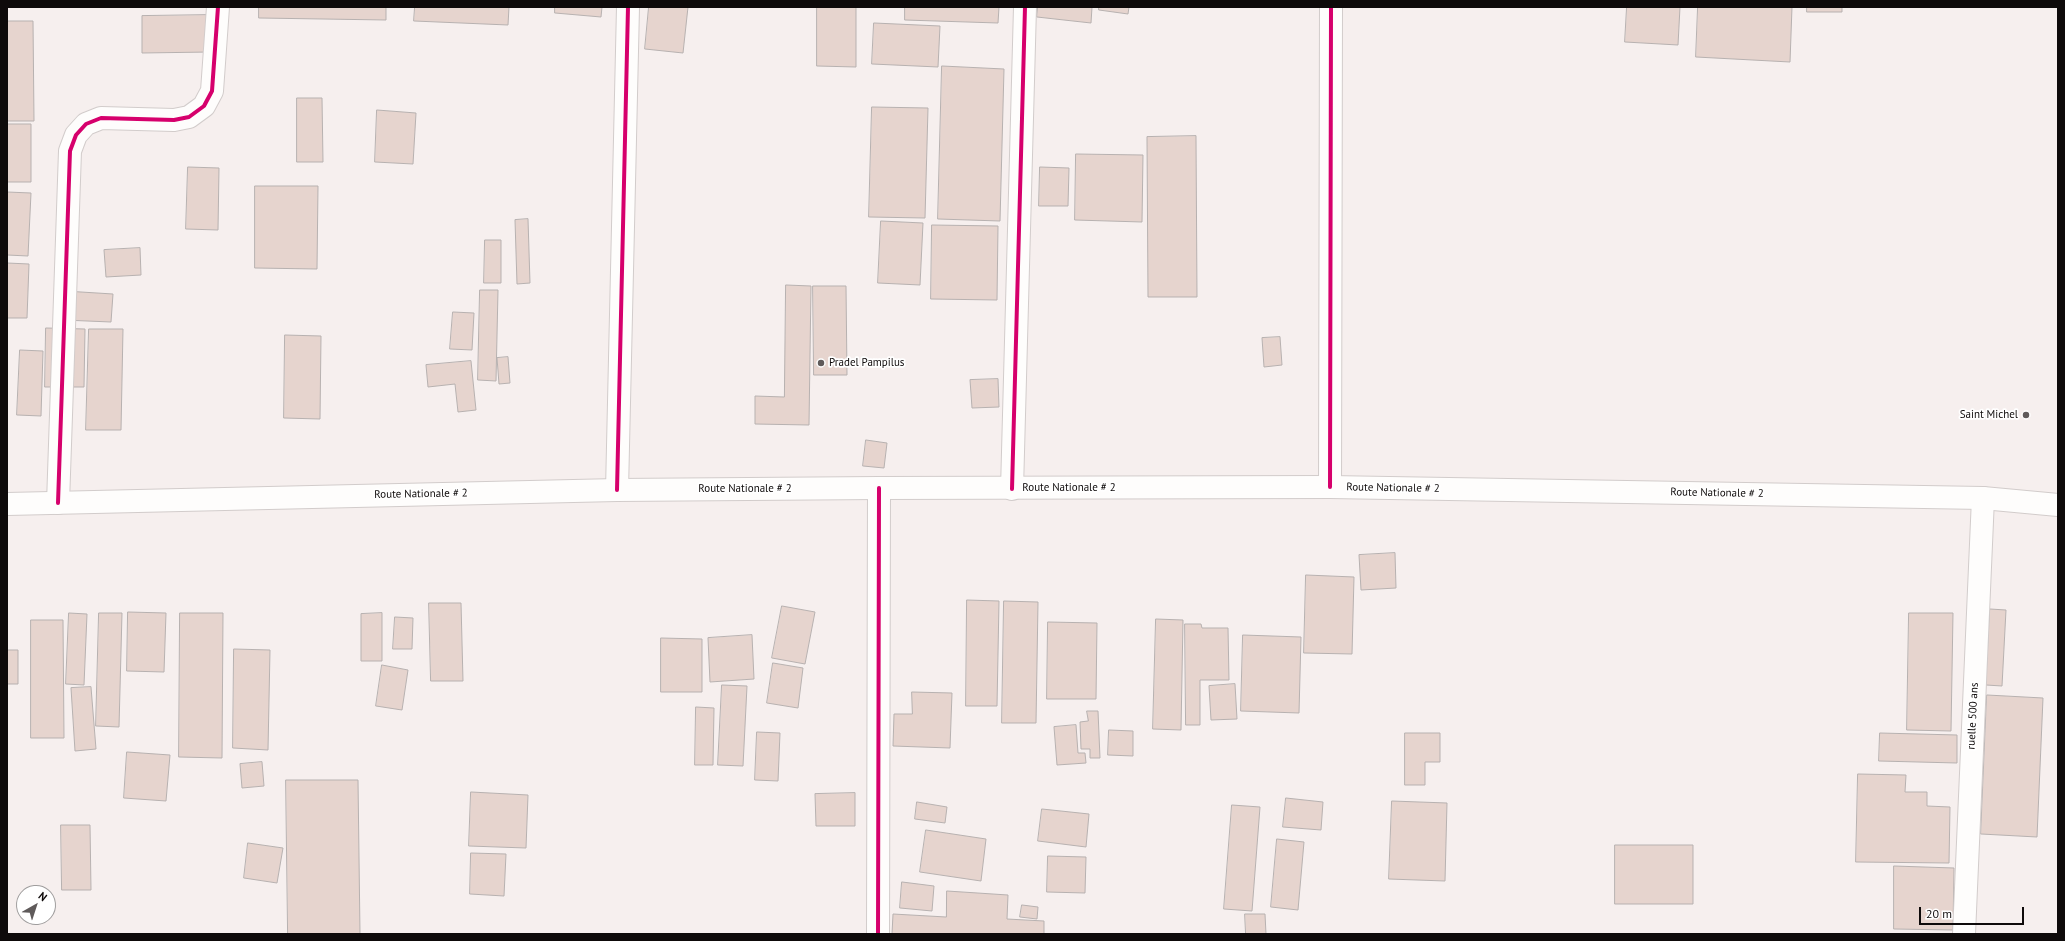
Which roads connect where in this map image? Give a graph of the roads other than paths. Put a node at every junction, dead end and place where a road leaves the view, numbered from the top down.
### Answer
1 (218, 7) edge
2 (628, 7) edge
3 (1025, 7) edge
4 (1331, 7) edge
5 (1330, 487) junction
6 (879, 488) junction
7 (1012, 488) junction
8 (617, 490) junction
9 (1983, 498) junction
10 (58, 503) junction
11 (7, 504) edge
12 (2058, 504) edge
13 (878, 934) edge
14 (1964, 934) edge

1 - 10 street
2 - 8 street
3 - 7 street
4 - 5 street
5 - 7 street, Route Nationale # 2
5 - 9 street, Route Nationale # 2
6 - 7 street, Route Nationale # 2
6 - 8 street, Route Nationale # 2
6 - 13 street
8 - 10 street, Route Nationale # 2
9 - 12 street, Route Nationale # 2
9 - 14 street, ruelle 500 ans
10 - 11 street, Route Nationale # 2

